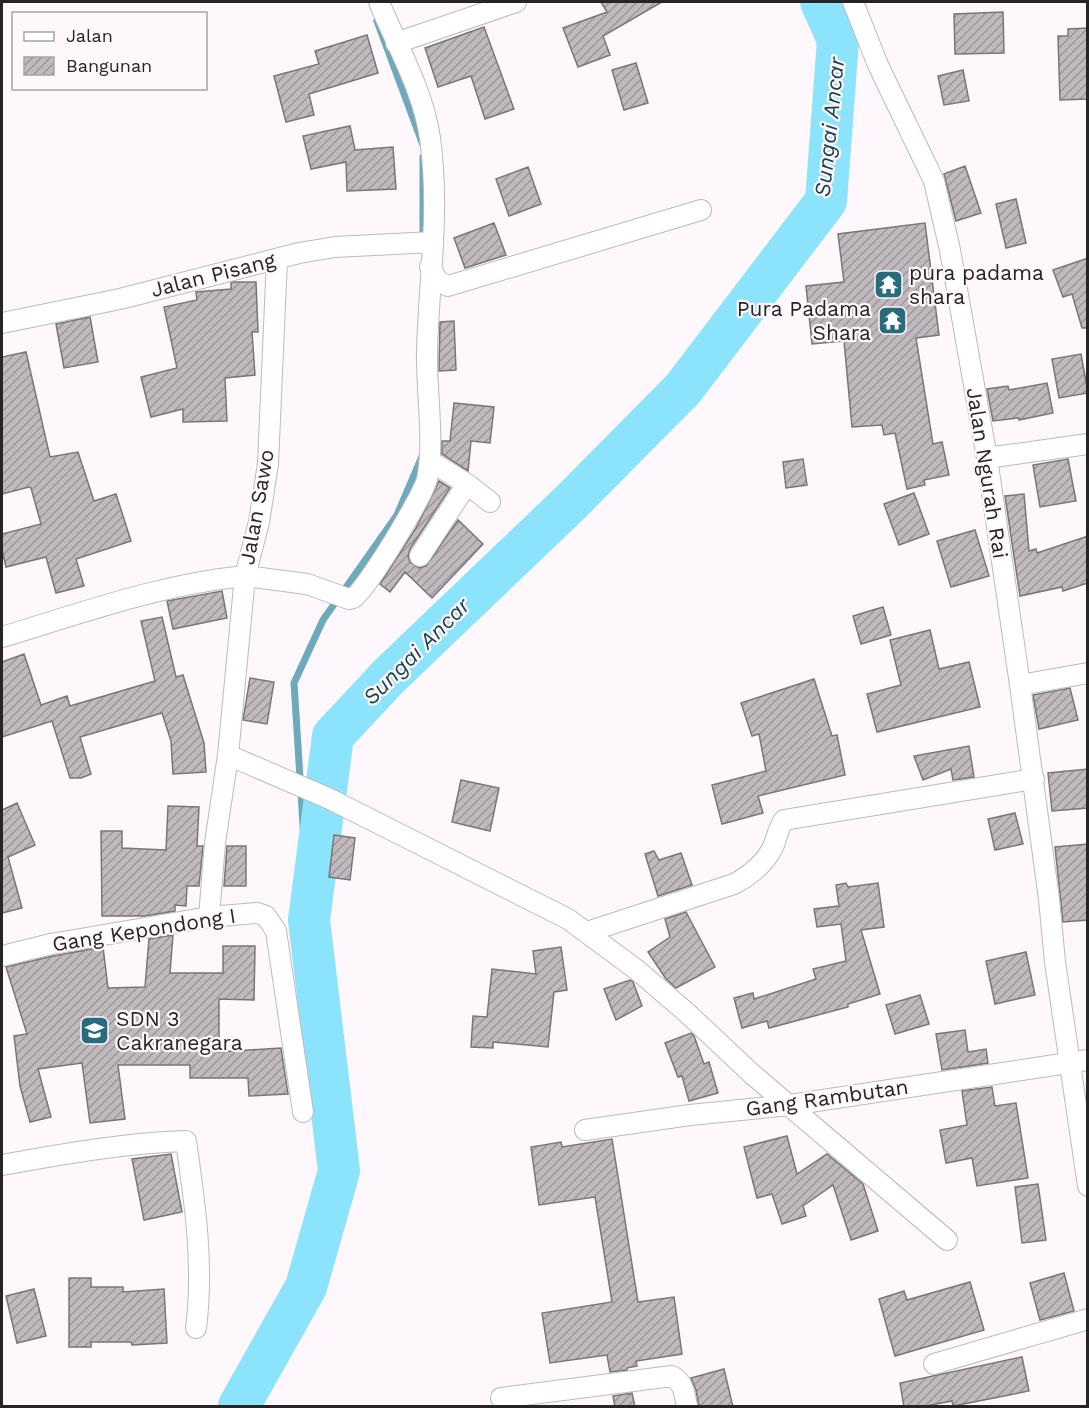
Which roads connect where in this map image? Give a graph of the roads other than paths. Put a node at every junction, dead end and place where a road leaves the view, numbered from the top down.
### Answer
1 (379, 2) edge
2 (516, 2) edge
3 (853, 2) edge
4 (396, 43) junction
5 (701, 210) dead end
6 (423, 243) junction
7 (277, 259) junction
8 (430, 267) junction
9 (2, 323) edge
10 (1088, 444) edge
11 (987, 458) junction
12 (430, 461) junction
13 (467, 484) junction
14 (490, 502) dead end
15 (420, 556) dead end
16 (245, 576) junction
17 (2, 637) edge
18 (1088, 673) edge
19 (1020, 685) junction
20 (228, 755) junction
21 (1034, 779) junction
22 (209, 917) junction
23 (587, 932) junction
24 (2, 956) edge
25 (1078, 1061) edge
26 (790, 1105) junction
27 (303, 1112) dead end
28 (585, 1130) dead end
29 (2, 1165) edge
30 (1088, 1186) edge
31 (947, 1240) dead end
32 (1088, 1319) edge
33 (196, 1328) dead end
34 (934, 1364) dead end
35 (501, 1398) dead end
36 (687, 1407) edge

1 - 4 street
2 - 4 street
3 - 11 street, Jalan Ngurah Rai
4 - 6 street
5 - 8 street
6 - 7 street, Jalan Pisang
6 - 8 street
7 - 9 street, Jalan Pisang
7 - 16 street, Jalan Sawo
8 - 12 street
10 - 11 street
11 - 19 street, Jalan Ngurah Rai
12 - 13 street
12 - 16 street
13 - 14 street
13 - 15 street
16 - 17 street, Jalan Sawo
16 - 20 street
18 - 19 street
19 - 21 street, Jalan Ngurah Rai
20 - 22 street
20 - 23 street
21 - 23 street
21 - 25 street, Jalan Ngurah Rai
22 - 24 street, Gang Kepondong I
22 - 27 street, Gang Kepondong I
23 - 26 street
25 - 26 street, Gang Rambutan
25 - 30 street, Jalan Ngurah Rai
26 - 28 street, Gang Rambutan
26 - 31 street
29 - 33 street
32 - 34 street
35 - 36 street

